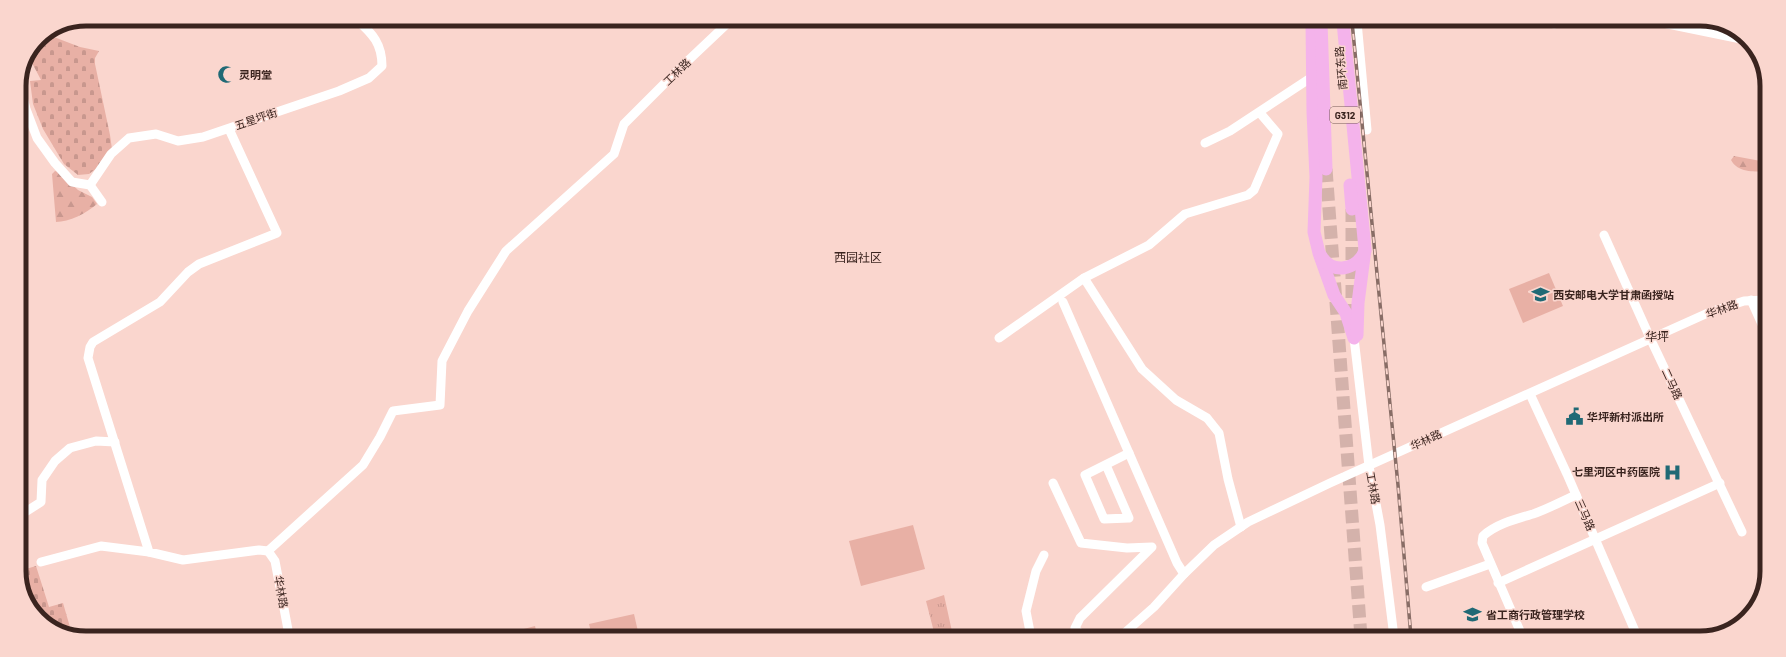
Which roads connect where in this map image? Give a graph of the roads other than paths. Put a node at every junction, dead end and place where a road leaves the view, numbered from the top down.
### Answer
1 (364, 26) edge
2 (725, 26) edge
3 (1312, 26) edge
4 (1321, 26) edge
5 (1337, 26) edge
6 (1343, 26) edge
7 (1357, 26) edge
8 (1681, 26) edge
9 (1734, 37) edge
10 (1312, 77) junction
11 (1351, 96) junction
12 (1364, 96) junction
13 (26, 109) edge
14 (1260, 113) junction
15 (229, 129) junction
16 (1367, 130) dead end
17 (1205, 142) dead end
18 (1326, 169) tunnel mouth
19 (90, 185) junction
20 (102, 202) dead end
21 (1352, 209) tunnel mouth
22 (1604, 235) dead end
23 (1365, 250) junction
24 (1319, 253) junction
25 (1084, 278) junction
26 (1751, 300) junction
27 (1760, 300) edge
28 (1063, 302) dead end
29 (1760, 320) edge
30 (998, 338) dead end
31 (1354, 338) junction
32 (1651, 340) junction
33 (1530, 394) junction
34 (115, 442) junction
35 (1129, 453) junction
36 (1106, 465) junction
37 (1369, 466) junction
38 (1053, 483) dead end
39 (1720, 483) junction
40 (1576, 495) junction
41 (26, 512) edge
42 (1241, 527) junction
43 (1742, 532) dead end
44 (1595, 538) junction
45 (268, 551) junction
46 (149, 552) junction
47 (1044, 555) dead end
48 (41, 562) dead end
49 (1490, 564) junction
50 (1184, 574) junction
51 (1498, 583) junction
52 (1426, 588) dead end
53 (288, 631) edge
54 (1030, 631) edge
55 (1078, 631) edge
56 (1127, 631) edge
57 (1393, 631) edge
58 (1520, 631) edge
59 (1635, 631) edge

1 - 15 street, 五星坪街
2 - 45 street, 工林路
3 - 10 highway
4 - 18 highway, 南环东路 / G312
5 - 21 highway, 南环东路 / G312
6 - 11 highway
7 - 12 street
8 - 9 street
10 - 14 street
10 - 24 highway
11 - 12 street
11 - 23 highway
12 - 16 street
13 - 19 street
14 - 17 street
14 - 25 street
15 - 19 street, 五星坪街
15 - 34 street
19 - 20 street
22 - 32 street, 二马路
23 - 24 highway
23 - 31 highway
24 - 31 highway
25 - 30 street
25 - 42 street
26 - 27 street, 华林路
26 - 29 street
26 - 32 street, 华林路
28 - 35 street
31 - 37 street, 工林路
32 - 33 street, 华林路
32 - 39 street, 二马路
33 - 37 street, 华林路
33 - 40 street, 三马路
34 - 41 street
34 - 46 street
35 - 36 street
35 - 50 street
36 - 36 street
37 - 42 street, 华林路
37 - 57 street, 工林路
38 - 55 street
39 - 43 street, 二马路
39 - 44 street
40 - 44 street, 三马路
40 - 49 street
42 - 50 street, 华林路
44 - 51 street
44 - 59 street, 三马路
45 - 46 street
45 - 53 street, 华林路
46 - 48 street
47 - 54 street
49 - 51 street
49 - 52 street
50 - 56 street, 华林路
51 - 58 street

